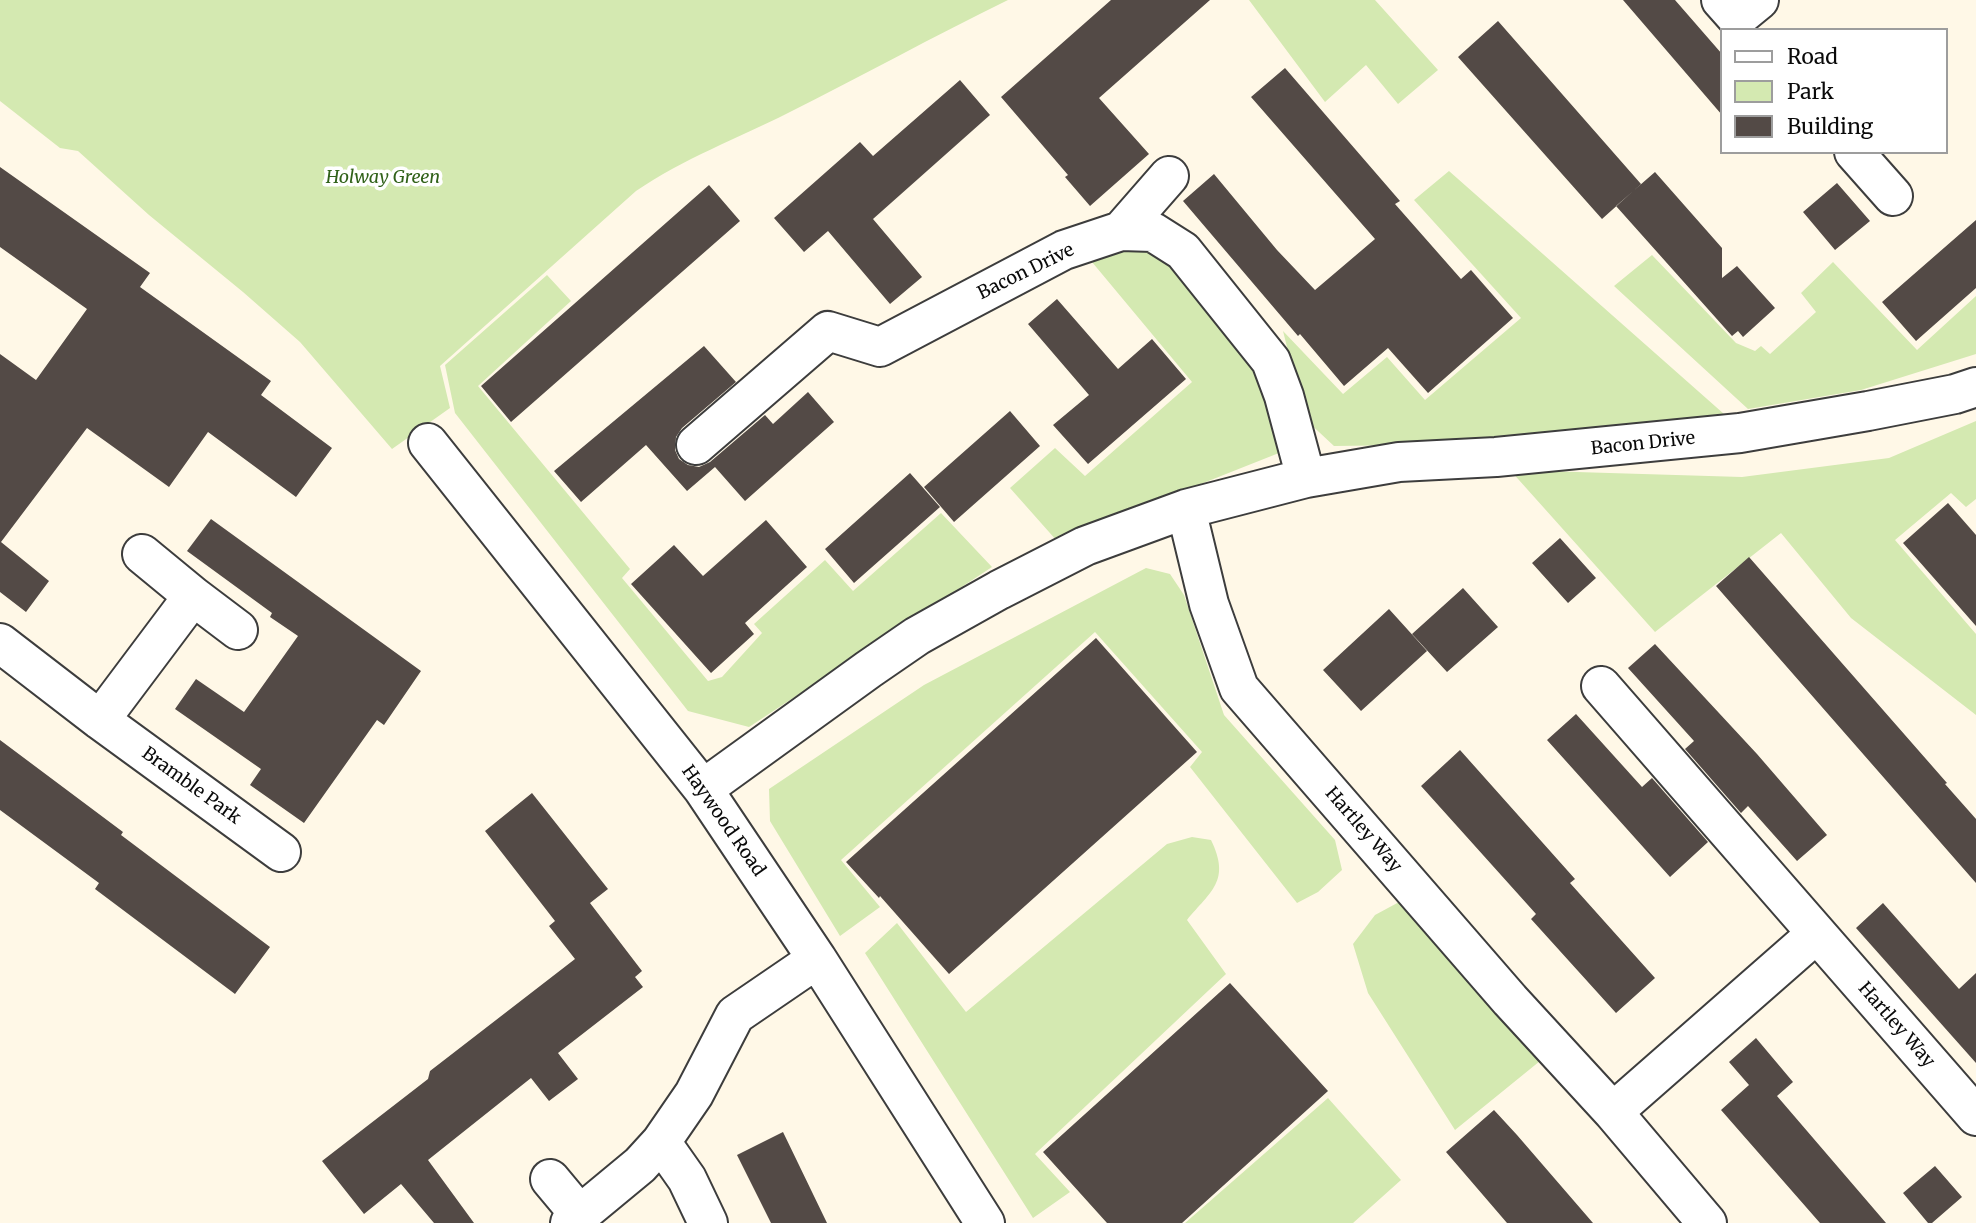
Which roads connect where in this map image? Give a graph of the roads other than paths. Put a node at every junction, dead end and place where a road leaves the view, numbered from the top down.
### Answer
1 (1856, 154) edge
2 (1170, 176) dead end
3 (1893, 196) dead end
4 (1121, 231) junction
5 (1976, 387) edge
6 (428, 443) dead end
7 (696, 445) dead end
8 (1306, 478) junction
9 (1186, 509) junction
10 (142, 554) dead end
11 (193, 596) junction
12 (238, 630) dead end
13 (0, 643) edge
14 (1601, 686) dead end
15 (100, 720) junction
16 (704, 789) junction
17 (281, 852) dead end
18 (1816, 934) junction
19 (817, 959) junction
20 (1613, 1112) junction
21 (1976, 1116) edge
22 (661, 1142) junction
23 (550, 1179) dead end
24 (575, 1219) edge
25 (708, 1223) edge
26 (985, 1223) edge
27 (1707, 1223) edge

1 - 3 street
2 - 4 street
4 - 7 street, Bacon Drive
4 - 8 street, Bacon Drive
5 - 8 street, Bacon Drive
6 - 16 street, Haywood Road
8 - 9 street, Bacon Drive
9 - 16 street, Bacon Drive
9 - 20 street, Hartley Way
10 - 11 street
11 - 12 street
11 - 15 street
13 - 15 street, Bramble Park
14 - 18 street, Hartley Way
15 - 17 street, Bramble Park
16 - 19 street, Haywood Road
18 - 20 street
18 - 21 street, Hartley Way
19 - 22 street
19 - 26 street, Haywood Road
20 - 27 street, Hartley Way
22 - 24 street
22 - 25 street
23 - 24 street

